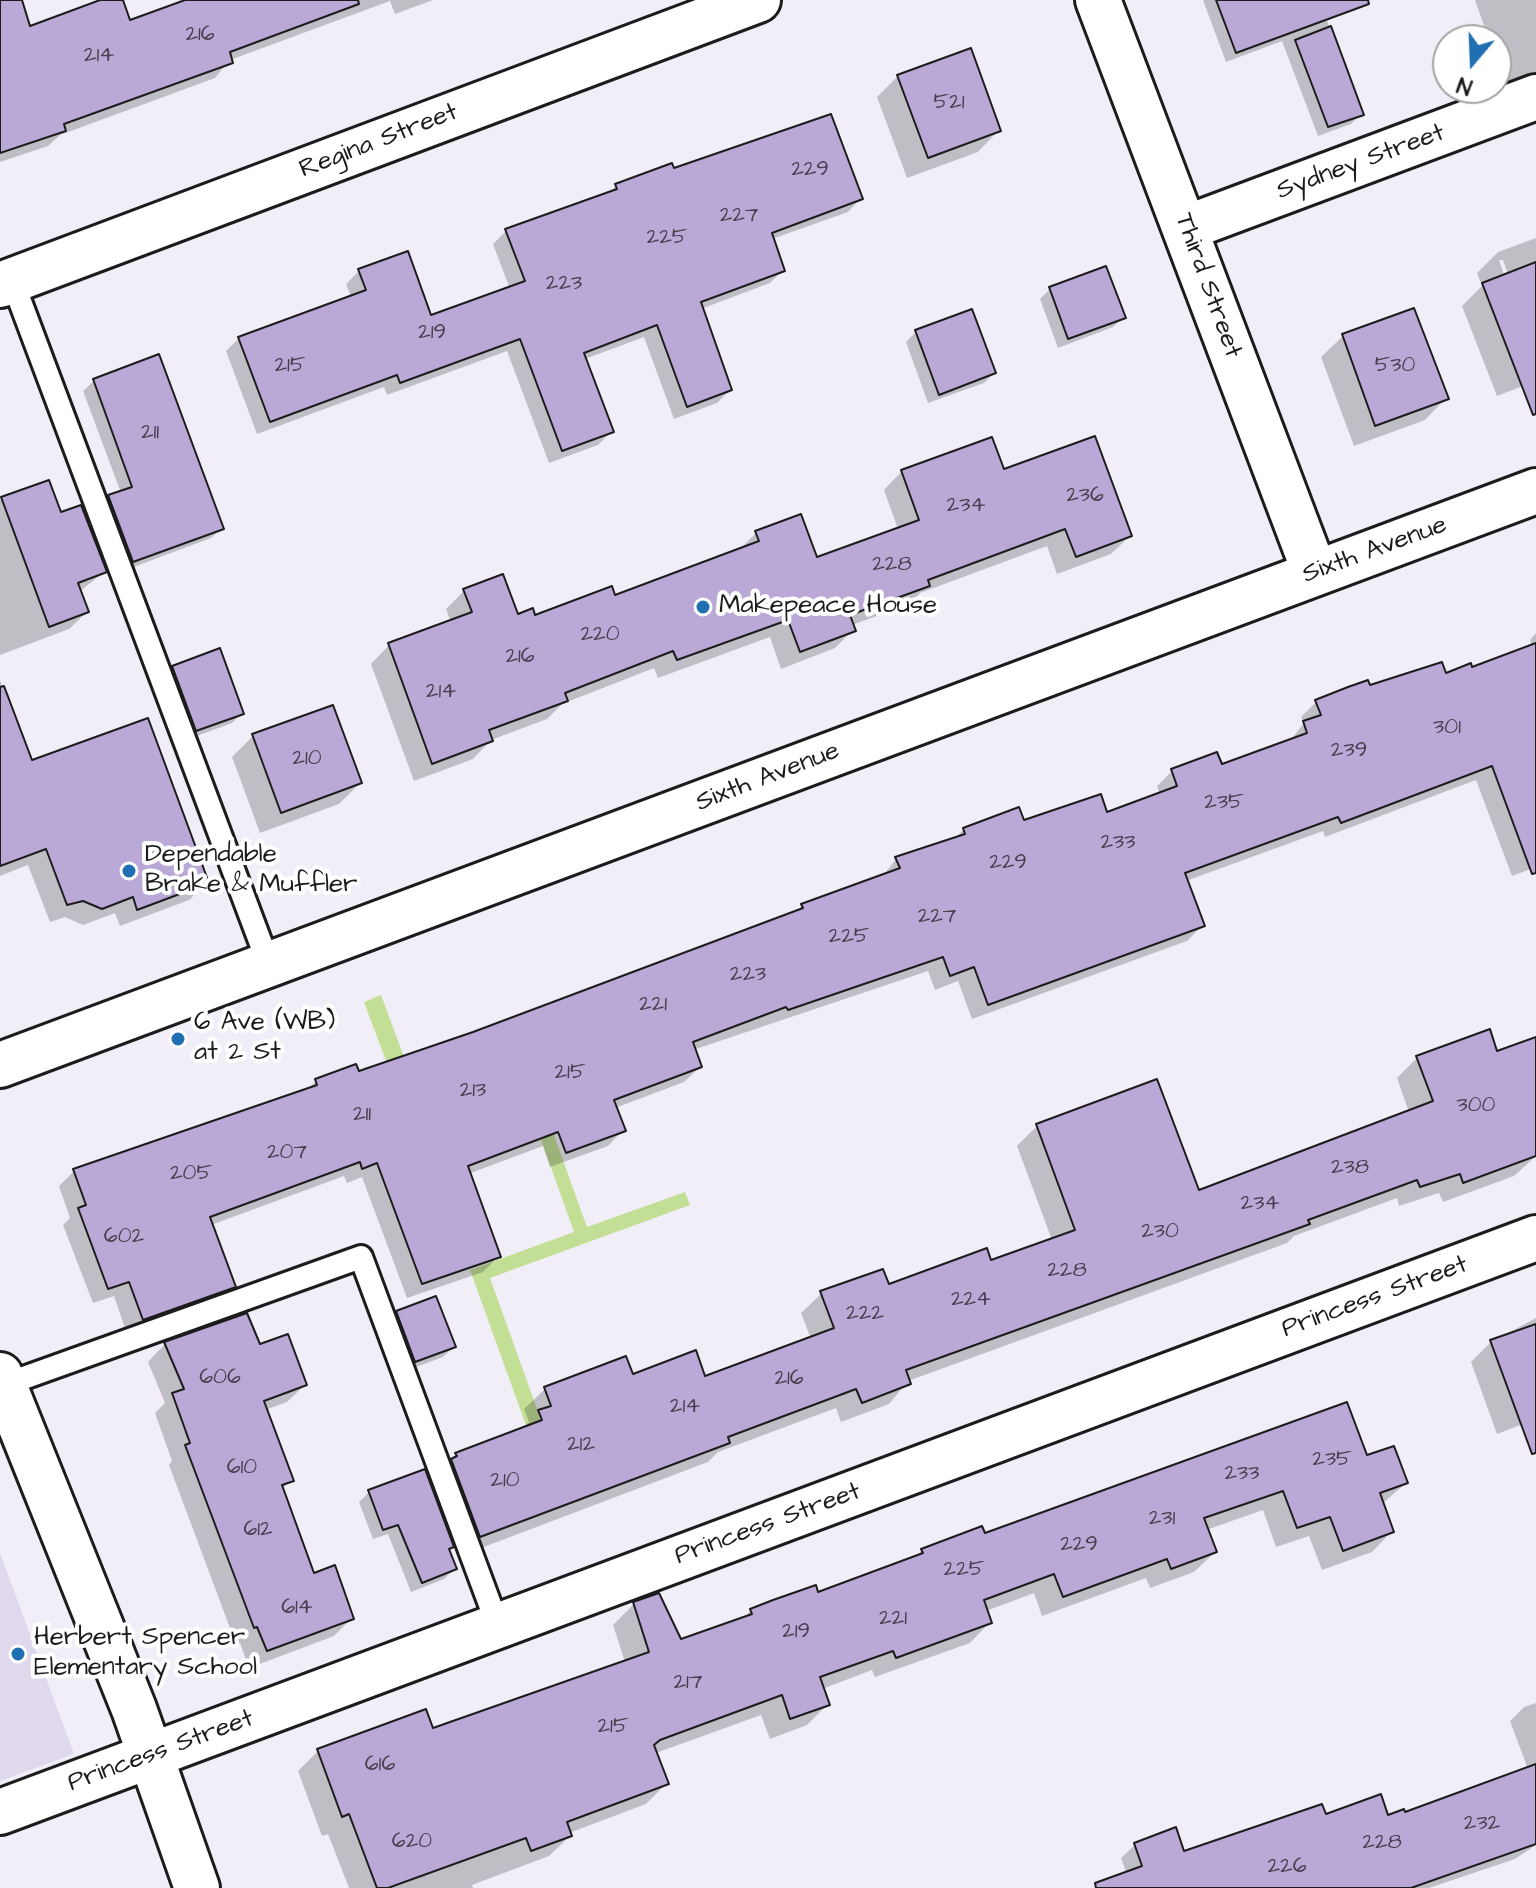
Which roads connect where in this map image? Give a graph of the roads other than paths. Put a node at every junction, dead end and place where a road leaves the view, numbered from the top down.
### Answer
1 (758, 0) edge
2 (1098, 0) edge
3 (1536, 97) edge
4 (1186, 228) junction
5 (6, 282) edge
6 (1536, 491) edge
7 (1315, 573) junction
8 (269, 965) junction
9 (0, 1065) edge
10 (1536, 1238) edge
11 (2, 1380) edge
12 (498, 1626) junction
13 (151, 1755) junction
14 (0, 1812) edge
15 (197, 1888) edge

1 - 5 street, Regina Street
2 - 4 street, Third Street
3 - 4 street, Sydney Street
4 - 7 street, Third Street
5 - 8 lane
6 - 7 street, Sixth Avenue
7 - 8 street, Sixth Avenue
8 - 9 street, Sixth Avenue
10 - 12 street, Princess Street
11 - 12 lane
11 - 13 street
12 - 13 street, Princess Street
13 - 14 street, Princess Street
13 - 15 street

